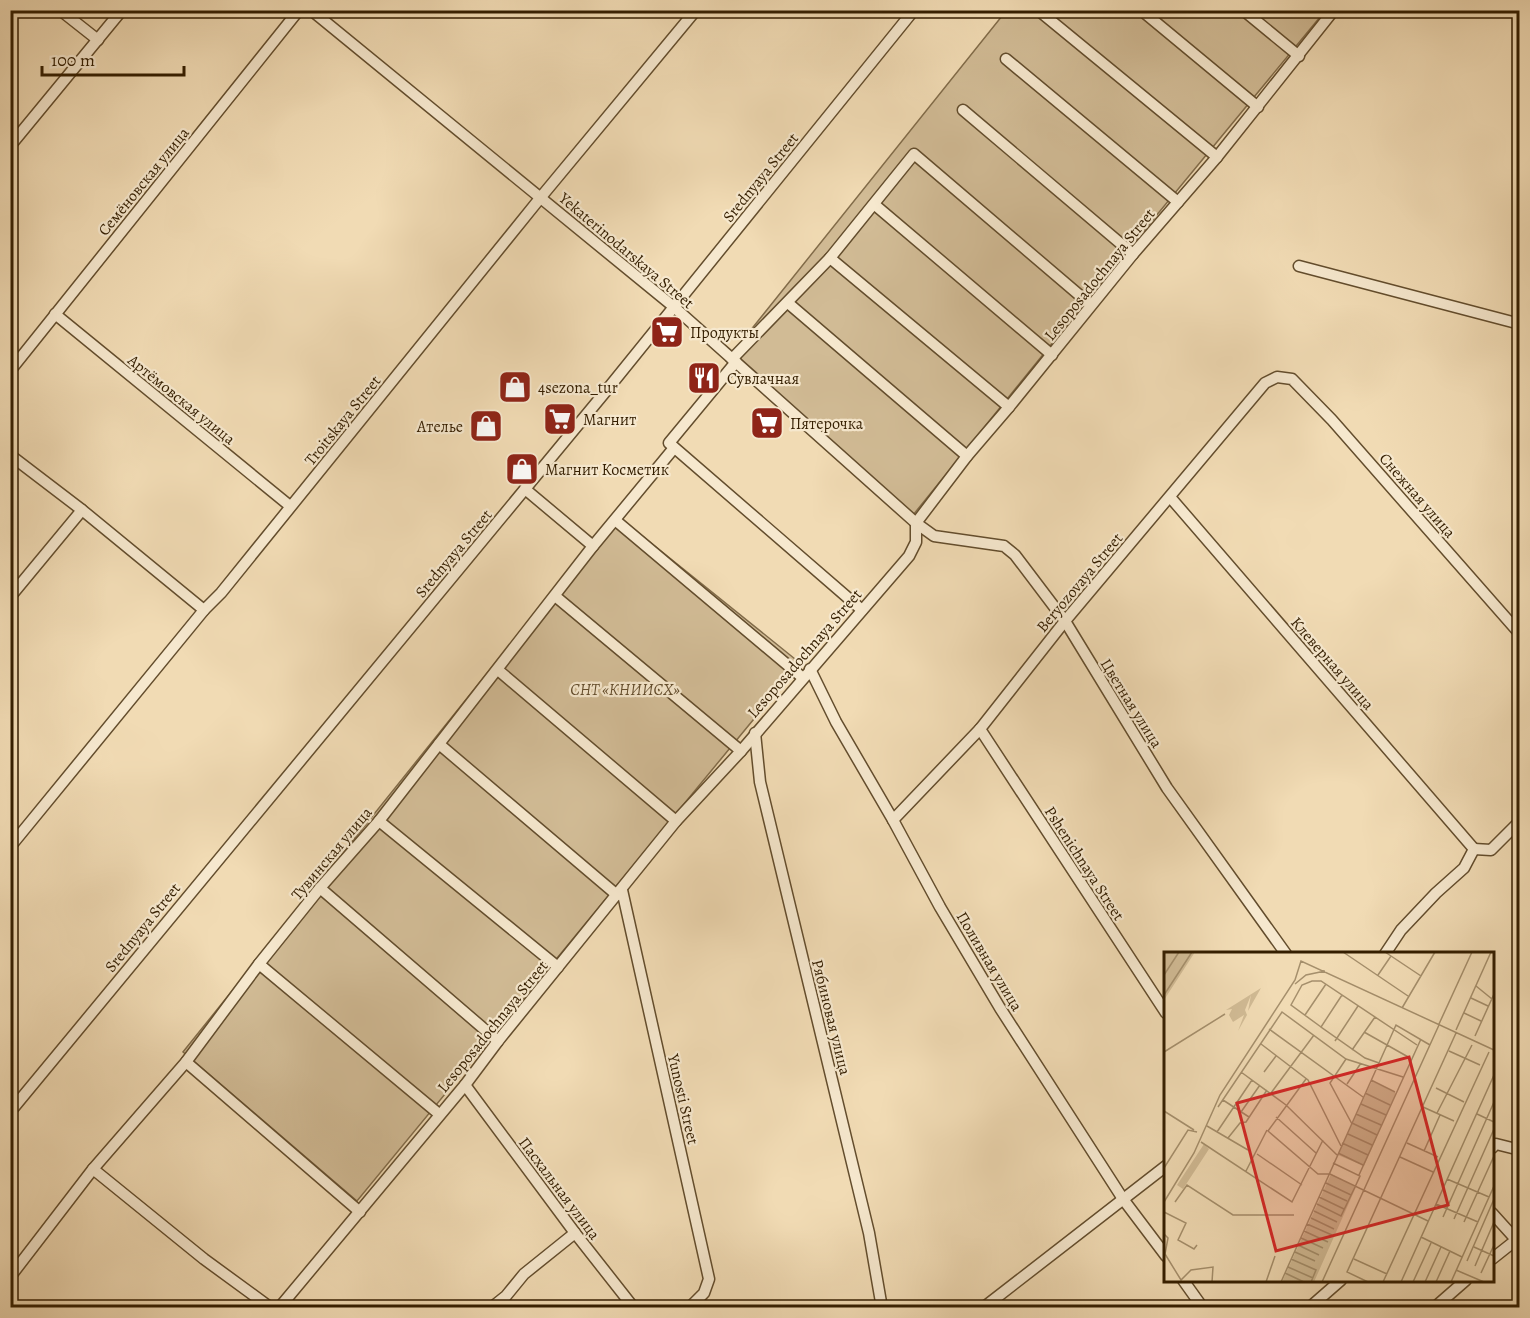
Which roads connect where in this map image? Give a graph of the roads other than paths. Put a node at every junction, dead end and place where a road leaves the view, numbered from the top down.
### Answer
1 (60, 10) edge
2 (122, 10) edge
3 (299, 10) edge
4 (311, 10) edge
5 (696, 10) edge
6 (914, 10) edge
7 (1038, 10) edge
8 (1141, 10) edge
9 (1243, 10) edge
10 (1334, 10) edge
11 (98, 40) junction
12 (1299, 56) junction
13 (1005, 59) dead end
14 (1258, 107) junction
15 (963, 110) dead end
16 (10, 146) edge
17 (1217, 157) junction
18 (541, 197) junction
19 (1178, 202) junction
20 (875, 205) junction
21 (1133, 254) junction
22 (830, 258) junction
23 (1299, 266) dead end
24 (788, 303) junction
25 (1091, 305) junction
26 (674, 307) junction
27 (55, 315) junction
28 (1520, 324) edge
29 (1052, 356) junction
30 (734, 361) junction
31 (10, 371) edge
32 (1292, 379) joint
33 (1009, 408) junction
34 (671, 446) junction
35 (10, 455) edge
36 (967, 456) junction
37 (525, 489) junction
38 (1170, 496) junction
39 (290, 506) junction
40 (82, 510) junction
41 (615, 520) junction
42 (916, 523) junction
43 (593, 546) junction
44 (555, 596) junction
45 (10, 597) edge
46 (204, 610) junction
47 (862, 610) junction
48 (1065, 621) junction
49 (1520, 634) edge
50 (498, 670) junction
51 (807, 673) junction
52 (980, 729) junction
53 (755, 733) junction
54 (439, 744) junction
55 (741, 751) junction
56 (676, 820) junction
57 (893, 820) junction
58 (379, 821) junction
59 (1520, 821) edge
60 (10, 847) edge
61 (1474, 849) junction
62 (320, 888) junction
63 (619, 893) junction
64 (1285, 952) edge
65 (1386, 952) edge
66 (259, 964) junction
67 (558, 967) junction
68 (1164, 1010) edge
69 (498, 1041) junction
70 (186, 1062) junction
71 (465, 1085) junction
72 (10, 1112) edge
73 (439, 1114) junction
74 (1494, 1146) edge
75 (1520, 1149) edge
76 (1164, 1167) edge
77 (93, 1169) junction
78 (1123, 1198) junction
79 (360, 1212) junction
80 (1494, 1215) edge
81 (574, 1233) junction
82 (1518, 1242) edge
83 (1164, 1253) edge
84 (1494, 1258) edge
85 (10, 1277) edge
86 (1184, 1282) edge
87 (1340, 1282) edge
88 (1465, 1282) edge
89 (271, 1308) edge
90 (279, 1308) edge
91 (491, 1308) edge
92 (634, 1308) edge
93 (689, 1308) edge
94 (882, 1308) edge
95 (983, 1308) edge
96 (1203, 1308) edge
97 (1309, 1308) edge
98 (1434, 1308) edge

1 - 11 street
2 - 11 street
3 - 27 street, Семёновская улица
4 - 18 street, Yekaterinodarskaya Street
5 - 18 street, Troitskaya Street
6 - 26 street, Srednyaya Street
7 - 17 street
8 - 14 street
9 - 12 street
10 - 12 street, Lesoposadochnaya Street
11 - 16 street
12 - 14 street, Lesoposadochnaya Street
13 - 19 street
14 - 17 street, Lesoposadochnaya Street
15 - 21 street
17 - 19 street, Lesoposadochnaya Street
18 - 26 street, Yekaterinodarskaya Street
18 - 39 street, Troitskaya Street
19 - 21 street, Lesoposadochnaya Street
20 - 22 street, Тувинская улица
20 - 25 street, Тувинская улица
20 - 29 street
21 - 25 street, Lesoposadochnaya Street
22 - 24 street, Тувинская улица
22 - 33 street
23 - 28 street
24 - 30 street, Тувинская улица
24 - 36 street
25 - 29 street, Lesoposadochnaya Street
26 - 30 street, Yekaterinodarskaya Street
26 - 37 street, Srednyaya Street
27 - 31 street, Семёновская улица
27 - 39 street, Артёмовская улица
29 - 33 street, Lesoposadochnaya Street
30 - 34 street, Тувинская улица
30 - 42 street, Yekaterinodarskaya Street
32 - 38 street, Beryozovaya Street
32 - 49 street, Снежная улица
33 - 36 street, Lesoposadochnaya Street
34 - 41 street, Тувинская улица
34 - 47 street
35 - 40 street
36 - 42 street, Lesoposadochnaya Street
37 - 43 street
37 - 72 street, Srednyaya Street
38 - 48 street, Beryozovaya Street
38 - 61 street, Клеверная улица
39 - 46 street, Troitskaya Street
40 - 45 street
40 - 46 street
41 - 43 street, Тувинская улица
41 - 51 street
42 - 47 street, Lesoposadochnaya Street
42 - 48 street, Цветная улица
43 - 44 street, Тувинская улица
44 - 50 street, Тувинская улица
44 - 55 street
46 - 60 street, Troitskaya Street
47 - 51 street, Lesoposadochnaya Street
48 - 52 street, Beryozovaya Street
48 - 64 street, Цветная улица
50 - 54 street, Тувинская улица
50 - 56 street
51 - 53 street, Lesoposadochnaya Street
51 - 57 street, Поливная улица
52 - 57 street, Beryozovaya Street
52 - 68 street, Pshenichnaya Street
53 - 55 street, Lesoposadochnaya Street
53 - 94 street, Рябиновая улица
54 - 58 street, Тувинская улица
54 - 63 street
55 - 56 street, Lesoposadochnaya Street
56 - 63 street, Lesoposadochnaya Street
57 - 78 street, Поливная улица
58 - 62 street, Тувинская улица
58 - 67 street
59 - 61 street
61 - 65 street
62 - 66 street, Тувинская улица
62 - 69 street
63 - 67 street, Lesoposadochnaya Street
63 - 93 street, Yunosti Street
66 - 70 street, Тувинская улица
66 - 73 street
67 - 69 street, Lesoposadochnaya Street
69 - 71 street, Lesoposadochnaya Street
70 - 77 street, Тувинская улица
70 - 79 street
71 - 73 street, Lesoposadochnaya Street
71 - 81 street, Пасхальная улица
73 - 79 street, Lesoposadochnaya Street
74 - 75 street
76 - 78 street
77 - 85 street, Тувинская улица
77 - 89 street
78 - 83 street, Поливная улица
78 - 95 street
79 - 90 street, Lesoposadochnaya Street
80 - 82 street
81 - 91 street
81 - 92 street, Пасхальная улица
82 - 84 street
86 - 96 street
87 - 97 street
88 - 98 street

